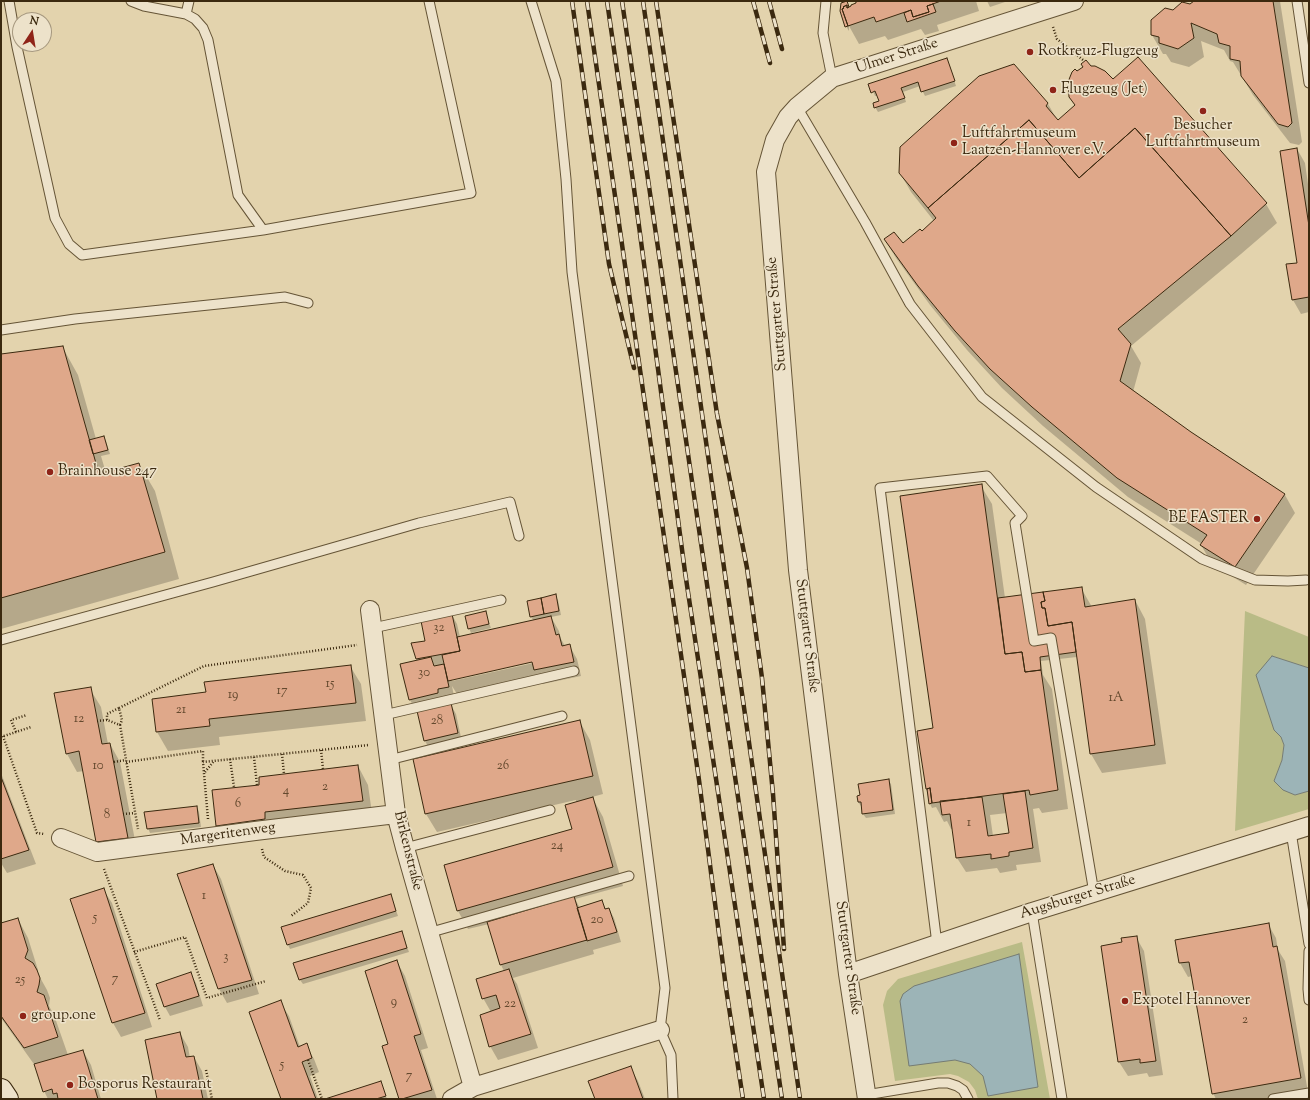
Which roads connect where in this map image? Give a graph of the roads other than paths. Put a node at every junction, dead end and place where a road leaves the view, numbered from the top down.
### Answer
1 (9, 1) edge
2 (131, 1) edge
3 (189, 1) edge
4 (429, 1) edge
5 (531, 1) edge
6 (826, 1) edge
7 (1074, 1) edge
8 (1297, 1) edge
9 (186, 14) junction
10 (832, 78) junction
11 (1309, 83) edge
12 (797, 107) junction
13 (766, 172) joint
14 (263, 230) junction
15 (308, 303) dead end
16 (1, 330) edge
17 (519, 536) dead end
18 (1306, 580) dead end
19 (501, 600) dead end
20 (370, 610) dead end
21 (374, 635) junction
22 (1, 640) edge
23 (574, 671) dead end
24 (384, 715) junction
25 (562, 716) dead end
26 (388, 751) junction
27 (550, 810) dead end
28 (396, 814) junction
29 (1309, 826) edge
30 (1291, 832) junction
31 (61, 838) road end
32 (405, 848) junction
33 (629, 876) dead end
34 (1094, 893) junction
35 (1032, 912) junction
36 (428, 933) junction
37 (937, 944) junction
38 (1309, 944) edge
39 (1309, 951) edge
40 (848, 974) junction
41 (1309, 1000) edge
42 (660, 1030) junction
43 (472, 1087) junction
44 (1, 1090) edge
45 (1309, 1093) edge
46 (866, 1097) edge
47 (7, 1099) edge
48 (452, 1099) edge
49 (673, 1099) edge
50 (968, 1099) edge
51 (1062, 1099) edge
52 (1273, 1099) edge

1 - 14 lane
2 - 9 lane
3 - 9 lane
4 - 14 lane
5 - 42 lane
6 - 10 lane
7 - 10 street, Ulmer Straße
8 - 11 lane
9 - 14 lane
10 - 12 street, Ulmer Straße
12 - 13 street, Ulmer Straße
12 - 18 lane
13 - 40 street, Stuttgarter Straße
15 - 16 lane
17 - 22 lane
19 - 21 lane
20 - 21 street, Birkenstraße
21 - 24 street, Birkenstraße
23 - 24 lane
24 - 26 street, Birkenstraße
25 - 26 lane
26 - 28 street, Birkenstraße
27 - 32 lane
28 - 31 street, Margeritenweg
28 - 32 street, Birkenstraße
29 - 30 street, Augsburger Straße
30 - 34 street, Augsburger Straße
30 - 38 lane
32 - 36 street, Birkenstraße
33 - 36 lane
34 - 35 street, Augsburger Straße
34 - 37 lane
35 - 37 street, Augsburger Straße
35 - 51 lane
36 - 43 street, Birkenstraße
37 - 40 street, Augsburger Straße
39 - 41 lane
40 - 46 street, Stuttgarter Straße
42 - 43 street
42 - 49 lane
43 - 48 street
44 - 47 main road
45 - 52 lane
46 - 50 lane

